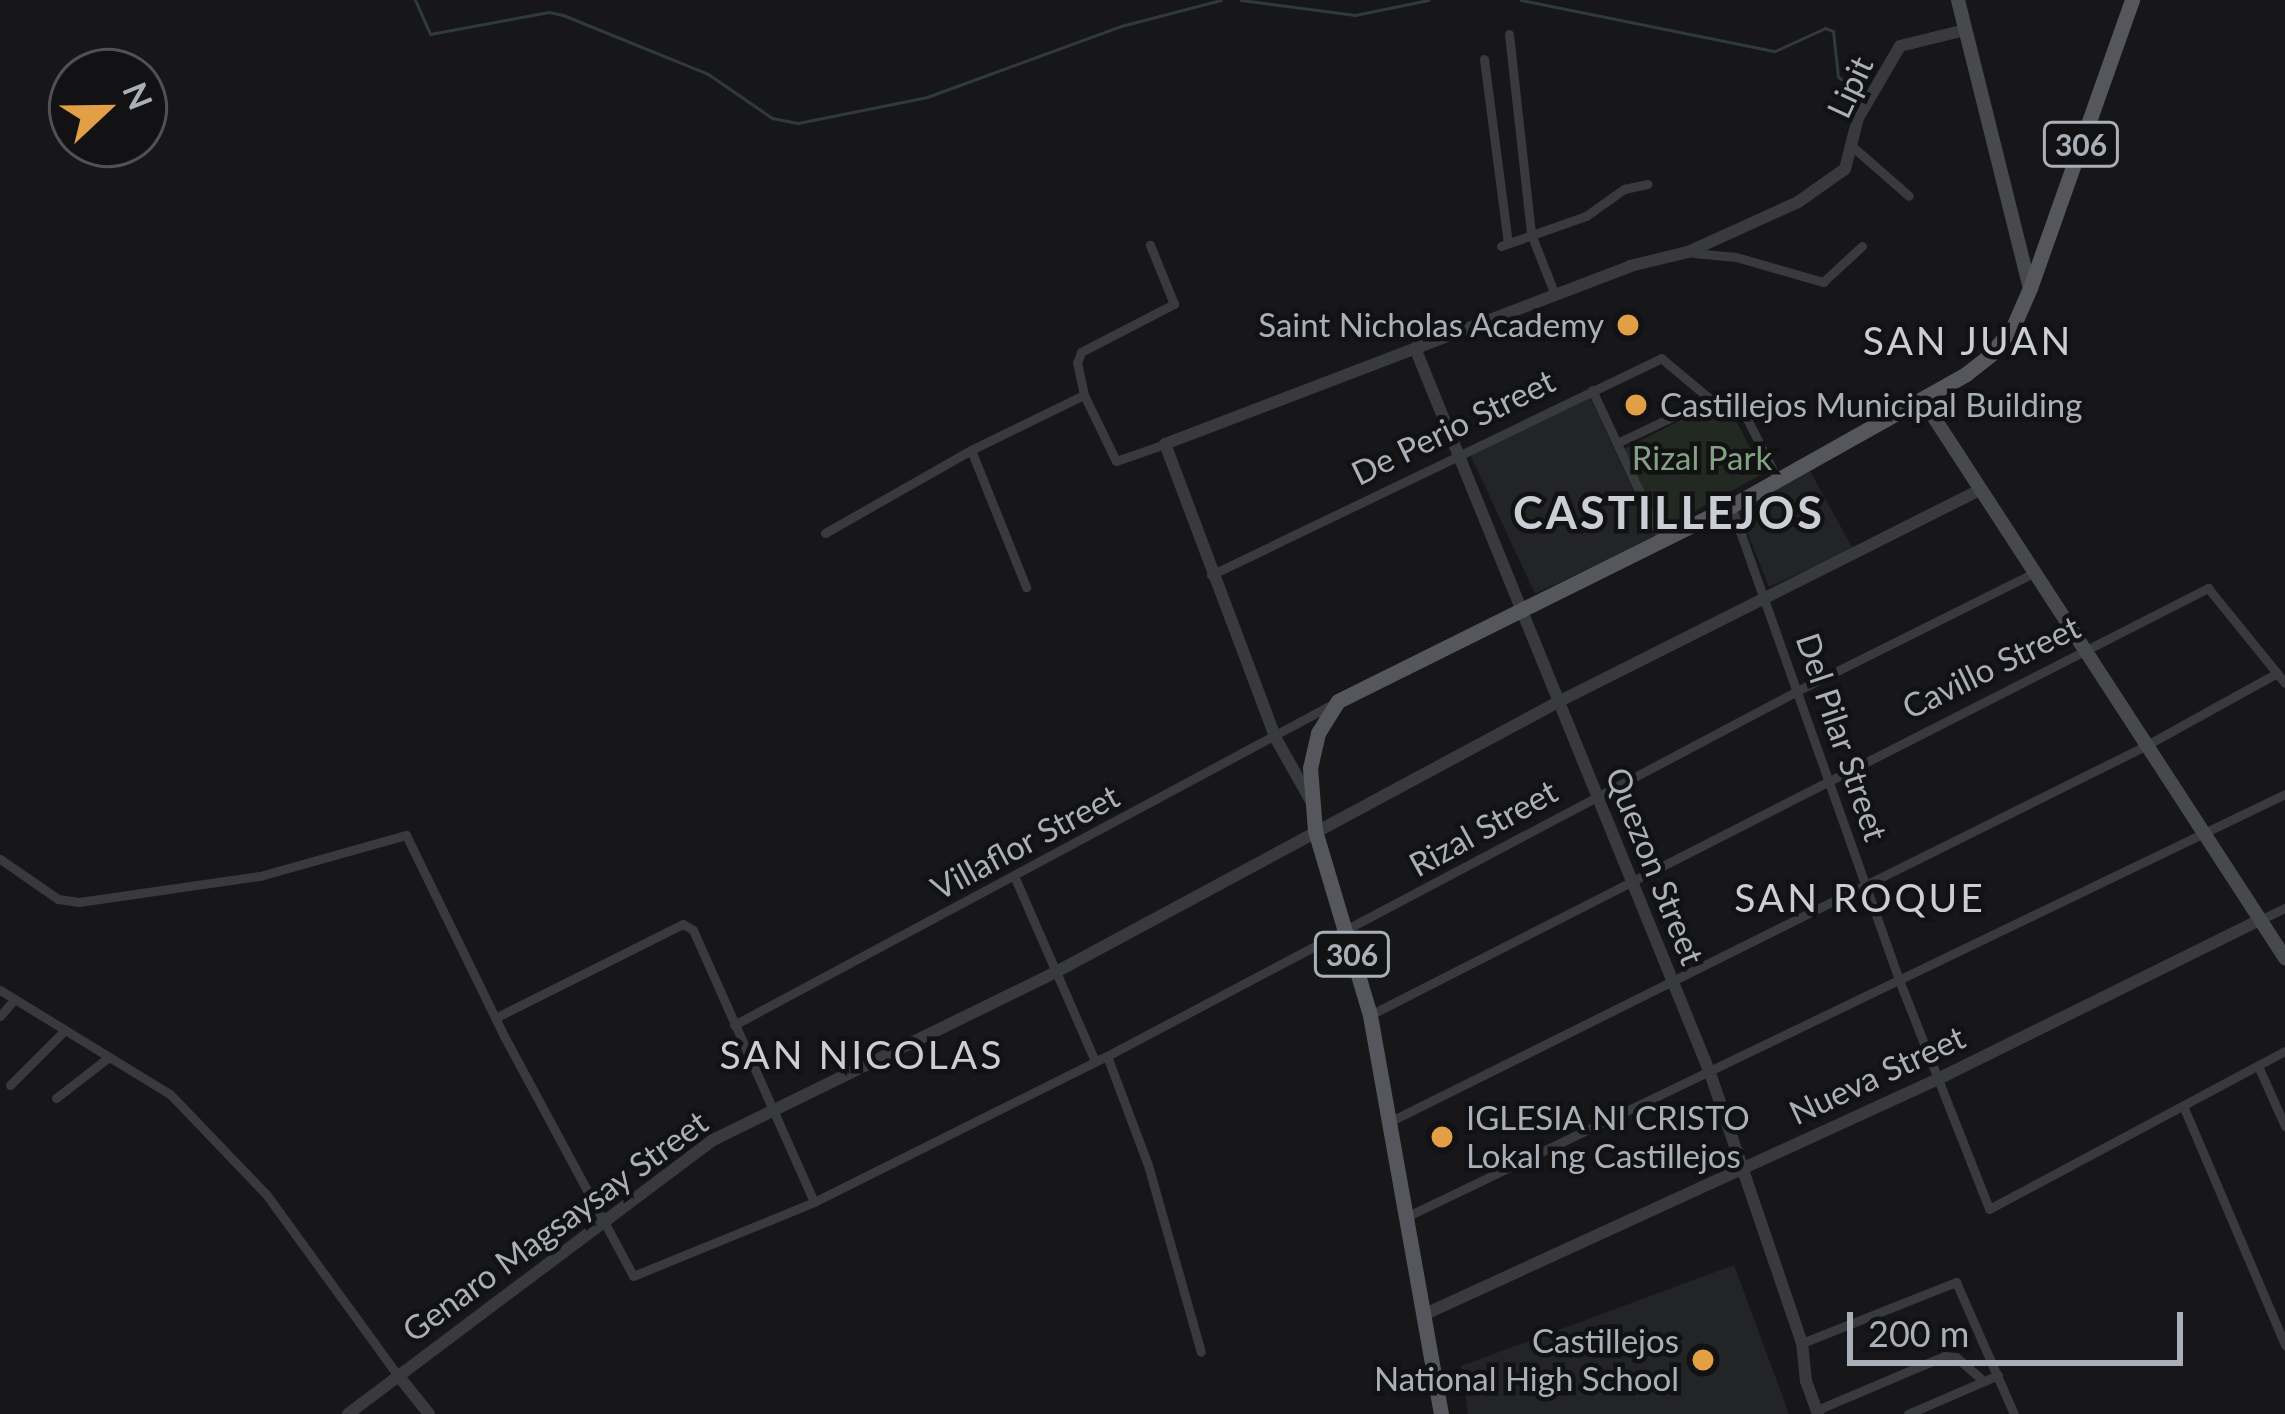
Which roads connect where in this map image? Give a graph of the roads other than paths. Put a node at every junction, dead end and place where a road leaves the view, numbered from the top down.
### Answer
1 (1958, 0) edge
2 (2132, 0) edge
3 (1965, 30) junction
4 (1509, 34) dead end
5 (1484, 59) dead end
6 (1853, 147) junction
7 (1647, 184) dead end
8 (1909, 196) dead end
9 (1531, 234) junction
10 (1150, 245) dead end
11 (1862, 246) dead end
12 (1688, 252) junction
13 (2030, 288) junction
14 (1556, 295) junction
15 (1415, 348) junction
16 (1592, 391) junction
17 (1084, 394) junction
18 (1710, 399) junction
19 (1922, 399) junction
20 (1165, 443) junction
21 (1617, 443) junction
22 (971, 450) junction
23 (1457, 453) junction
24 (1778, 480) junction
25 (1979, 490) junction
26 (1732, 506) junction
27 (825, 533) dead end
28 (1663, 542) junction
29 (2032, 574) junction
30 (1211, 575) junction
31 (1026, 587) dead end
32 (1765, 598) junction
33 (1521, 610) junction
34 (2083, 652) junction
35 (2277, 673) junction
36 (2285, 683) edge
37 (1798, 690) junction
38 (1338, 701) junction
39 (1559, 701) junction
40 (1276, 739) junction
41 (2145, 746) junction
42 (1828, 778) junction
43 (2285, 794) edge
44 (1598, 796) junction
45 (1310, 799) junction
46 (1315, 830) junction
47 (2204, 834) junction
48 (0, 860) edge
49 (1015, 878) junction
50 (1631, 878) junction
51 (1864, 882) junction
52 (2285, 908) edge
53 (2260, 920) junction
54 (1346, 933) junction
55 (2285, 958) edge
56 (1056, 972) junction
57 (1672, 980) junction
58 (1899, 980) junction
59 (0, 990) edge
60 (14, 1001) junction
61 (1370, 1015) junction
62 (0, 1016) edge
63 (495, 1018) junction
64 (734, 1024) junction
65 (62, 1033) junction
66 (2285, 1051) edge
67 (109, 1057) junction
68 (1101, 1059) junction
69 (2258, 1066) junction
70 (1710, 1073) junction
71 (1938, 1079) junction
72 (10, 1085) dead end
73 (56, 1098) dead end
74 (2184, 1108) junction
75 (774, 1109) junction
76 (1389, 1122) junction
77 (2285, 1126) edge
78 (1743, 1166) junction
79 (814, 1202) junction
80 (1406, 1217) junction
81 (603, 1218) junction
82 (1423, 1315) junction
83 (1802, 1343) junction
84 (2285, 1345) edge
85 (1201, 1352) dead end
86 (398, 1374) junction
87 (1998, 1375) junction
88 (1984, 1381) junction
89 (1817, 1412) edge
90 (348, 1414) edge
91 (430, 1414) edge
92 (1441, 1414) edge
93 (1907, 1414) edge
94 (2014, 1414) edge

1 - 3 main road
2 - 13 main road, 306
3 - 6 street, Lipit
3 - 13 main road
4 - 9 street
5 - 9 street
6 - 8 street
6 - 12 street
7 - 9 street
9 - 14 street
10 - 17 street
11 - 12 street
12 - 14 street
13 - 19 main road, 306
14 - 15 street
15 - 20 street
15 - 23 street, Quezon Street
16 - 18 street, De Perio Street
16 - 21 street
16 - 23 street, De Perio Street
17 - 20 street
17 - 22 street
18 - 21 street
18 - 24 street
19 - 24 main road, 306
19 - 25 main road
20 - 30 street
21 - 28 street
22 - 27 street
22 - 31 street
23 - 30 street, De Perio Street
23 - 33 street, Quezon Street
24 - 26 main road, 306
25 - 29 main road
25 - 32 street, Genaro Magsaysay Street
26 - 28 main road, 306
26 - 32 street, Del Pilar Street
28 - 33 main road, 306
29 - 34 main road
29 - 37 street, Rizal Street
30 - 40 street
32 - 37 street, Del Pilar Street
32 - 39 street, Genaro Magsaysay Street
33 - 38 main road, 306
33 - 39 street, Quezon Street
34 - 35 street, Cavillo Street
34 - 41 main road
34 - 42 street, Cavillo Street
35 - 36 street, Cavillo Street
35 - 41 street
37 - 42 street, Del Pilar Street
37 - 44 street, Rizal Street
38 - 40 street, Villaflor Street
38 - 45 main road, 306
39 - 44 street, Quezon Street
39 - 46 street, Genaro Magsaysay Street
40 - 45 street
40 - 49 street, Villaflor Street
41 - 47 main road
41 - 51 street
42 - 50 street, Cavillo Street
42 - 51 street, Del Pilar Street
43 - 47 street
44 - 50 street, Quezon Street
44 - 54 street, Rizal Street
45 - 46 main road, 306
46 - 54 main road, 306
46 - 56 street, Genaro Magsaysay Street
47 - 53 main road
47 - 58 street
48 - 63 street
49 - 56 street
49 - 64 street, Villaflor Street
50 - 57 street, Quezon Street
50 - 61 street, Cavillo Street
51 - 57 street
51 - 58 street, Del Pilar Street
52 - 53 street, Nueva Street
53 - 55 main road
53 - 71 street, Nueva Street
54 - 61 main road, 306
54 - 68 street, Rizal Street
56 - 68 street
56 - 75 street, Genaro Magsaysay Street
57 - 70 street, Quezon Street
57 - 76 street
58 - 70 street
58 - 71 street, Del Pilar Street
59 - 60 street
60 - 62 street
60 - 65 street
61 - 76 main road, 306
63 - 64 street
63 - 81 street
64 - 75 street
65 - 67 street
65 - 72 street
66 - 69 street, Del Pilar Street
67 - 73 street
67 - 86 street
68 - 79 street, Rizal Street
68 - 85 street
69 - 74 street, Del Pilar Street
69 - 77 street
70 - 78 street, Quezon Street
70 - 80 street
71 - 74 street, Del Pilar Street
71 - 78 street, Nueva Street
74 - 84 street
75 - 79 street
75 - 81 street, Genaro Magsaysay Street
76 - 80 main road, 306
78 - 82 street, Nueva Street
78 - 83 street, Quezon Street
79 - 81 street, Rizal Street
80 - 82 main road, 306
81 - 86 street, Genaro Magsaysay Street
82 - 92 main road, 306
83 - 87 street
83 - 89 street, Quezon Street
86 - 90 street, Genaro Magsaysay Street
86 - 91 street
87 - 88 street
87 - 94 street
88 - 89 street
88 - 93 street

